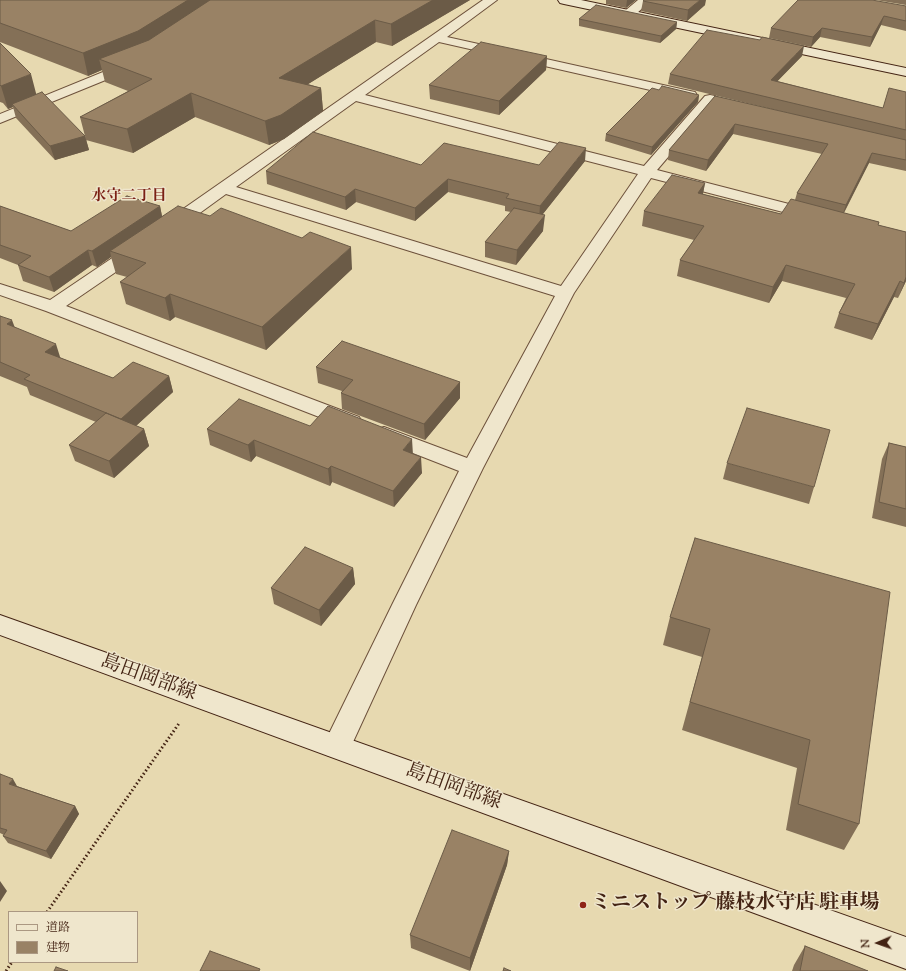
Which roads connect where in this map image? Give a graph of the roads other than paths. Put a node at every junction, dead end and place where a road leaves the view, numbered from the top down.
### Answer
1 (491, 0) edge
2 (564, 0) edge
3 (645, 0) edge
4 (630, 13) junction
5 (437, 38) junction
6 (141, 61) edge
7 (906, 72) edge
8 (356, 97) junction
9 (710, 99) junction
10 (725, 103) edge
11 (0, 119) edge
12 (648, 171) junction
13 (225, 189) junction
14 (830, 219) edge
15 (0, 289) edge
16 (565, 293) junction
17 (52, 307) junction
18 (472, 468) junction
19 (0, 625) edge
20 (337, 746) junction
21 (906, 953) edge

1 - 5 street
2 - 4 street
3 - 4 street
4 - 7 street
5 - 8 street
5 - 9 street
6 - 11 street
8 - 12 street
8 - 13 street
9 - 10 street
9 - 12 street
12 - 14 street
12 - 16 street
13 - 16 street
13 - 17 street
15 - 17 street
16 - 18 street
17 - 18 street
18 - 20 street
19 - 20 street, 島田岡部線
20 - 21 street, 島田岡部線

